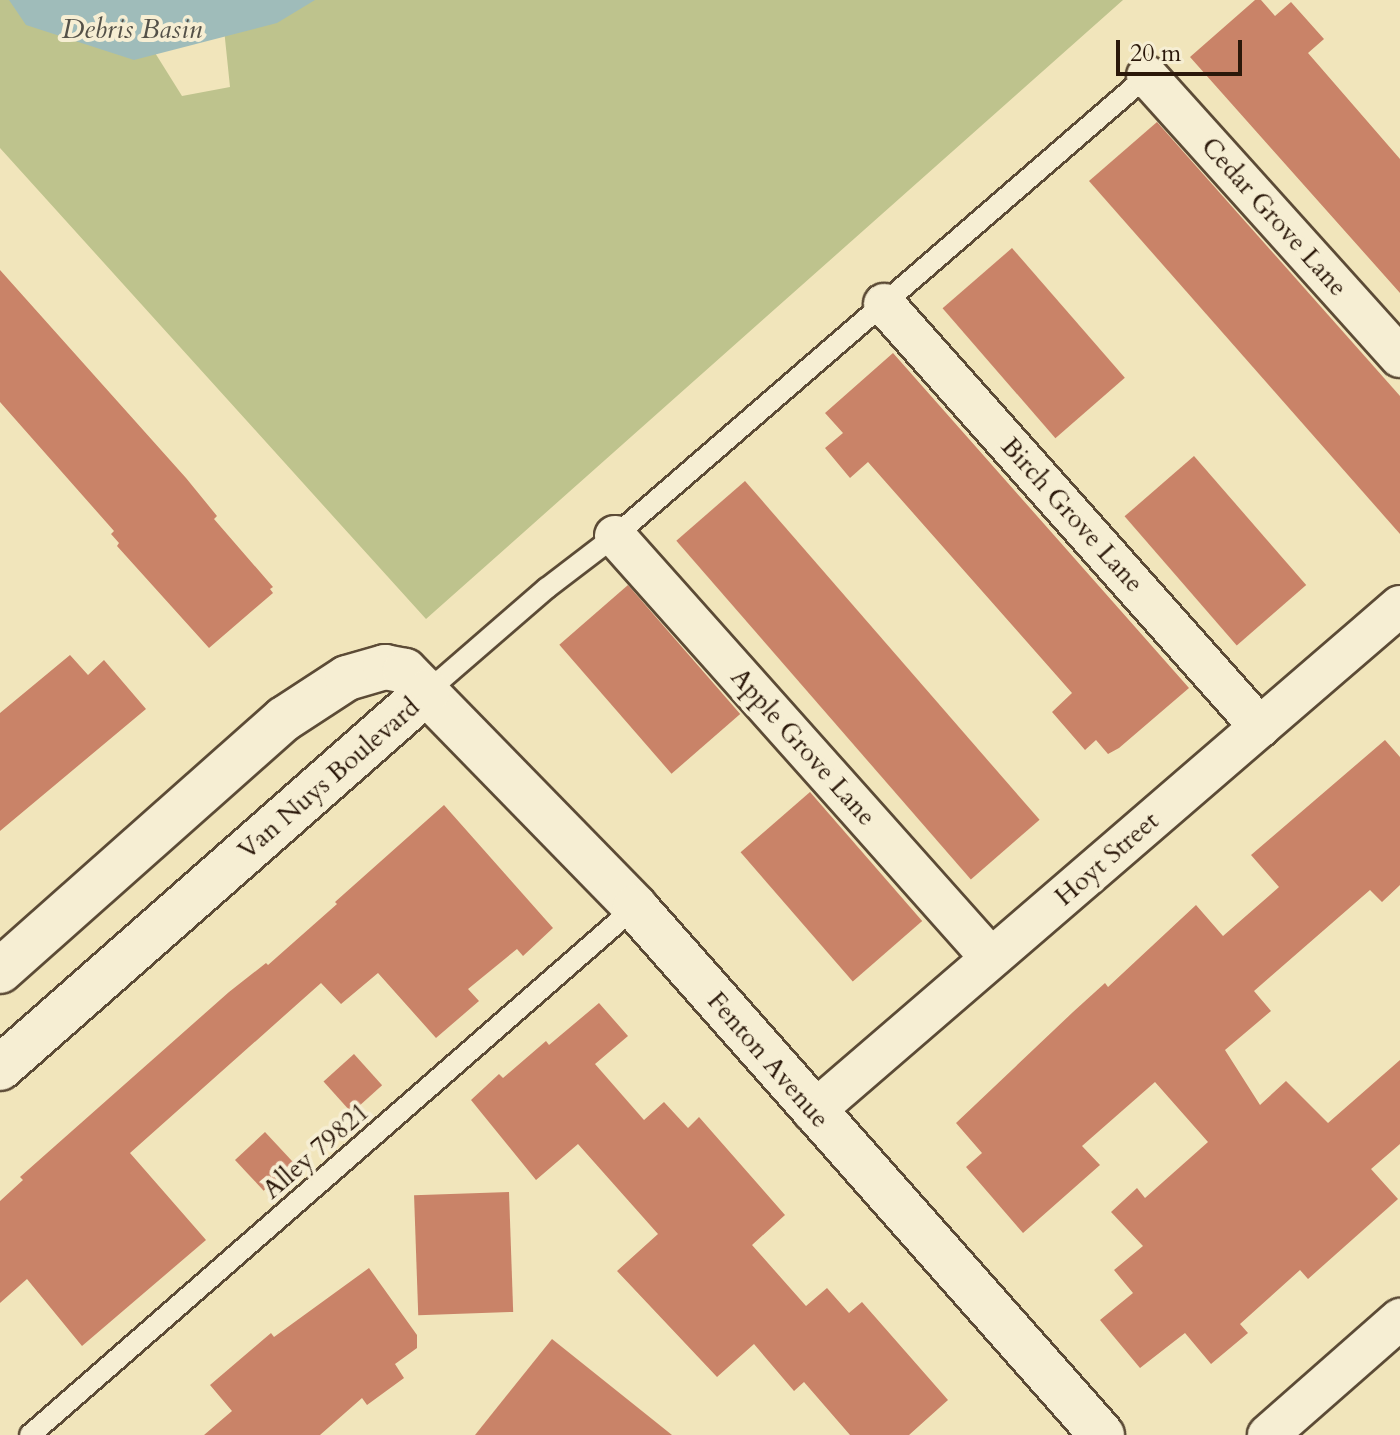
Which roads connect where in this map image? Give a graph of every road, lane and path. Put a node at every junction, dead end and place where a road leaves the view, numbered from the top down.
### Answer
1 (1147, 76) joint
2 (884, 304) junction
3 (1400, 357) edge
4 (615, 536) junction
5 (1400, 606) edge
6 (428, 691) junction
7 (1260, 727) junction
8 (635, 907) junction
9 (991, 958) junction
10 (0, 971) edge
11 (2, 1061) edge
12 (813, 1112) junction
13 (1400, 1319) edge
14 (30, 1435) edge
15 (1102, 1435) edge
16 (1268, 1435) edge

1 - 2 lane
1 - 3 street, Cedar Grove Lane
2 - 4 lane
2 - 7 street, Birch Grove Lane
4 - 6 lane
4 - 9 street, Apple Grove Lane
5 - 7 street, Hoyt Street
6 - 8 street, Fenton Avenue
6 - 10 street, Van Nuys Boulevard
6 - 11 street, Van Nuys Boulevard
7 - 9 street, Hoyt Street
8 - 12 street, Fenton Avenue
8 - 14 lane, Alley 79821
9 - 12 street, Hoyt Street
12 - 15 street, Fenton Avenue
13 - 16 street

